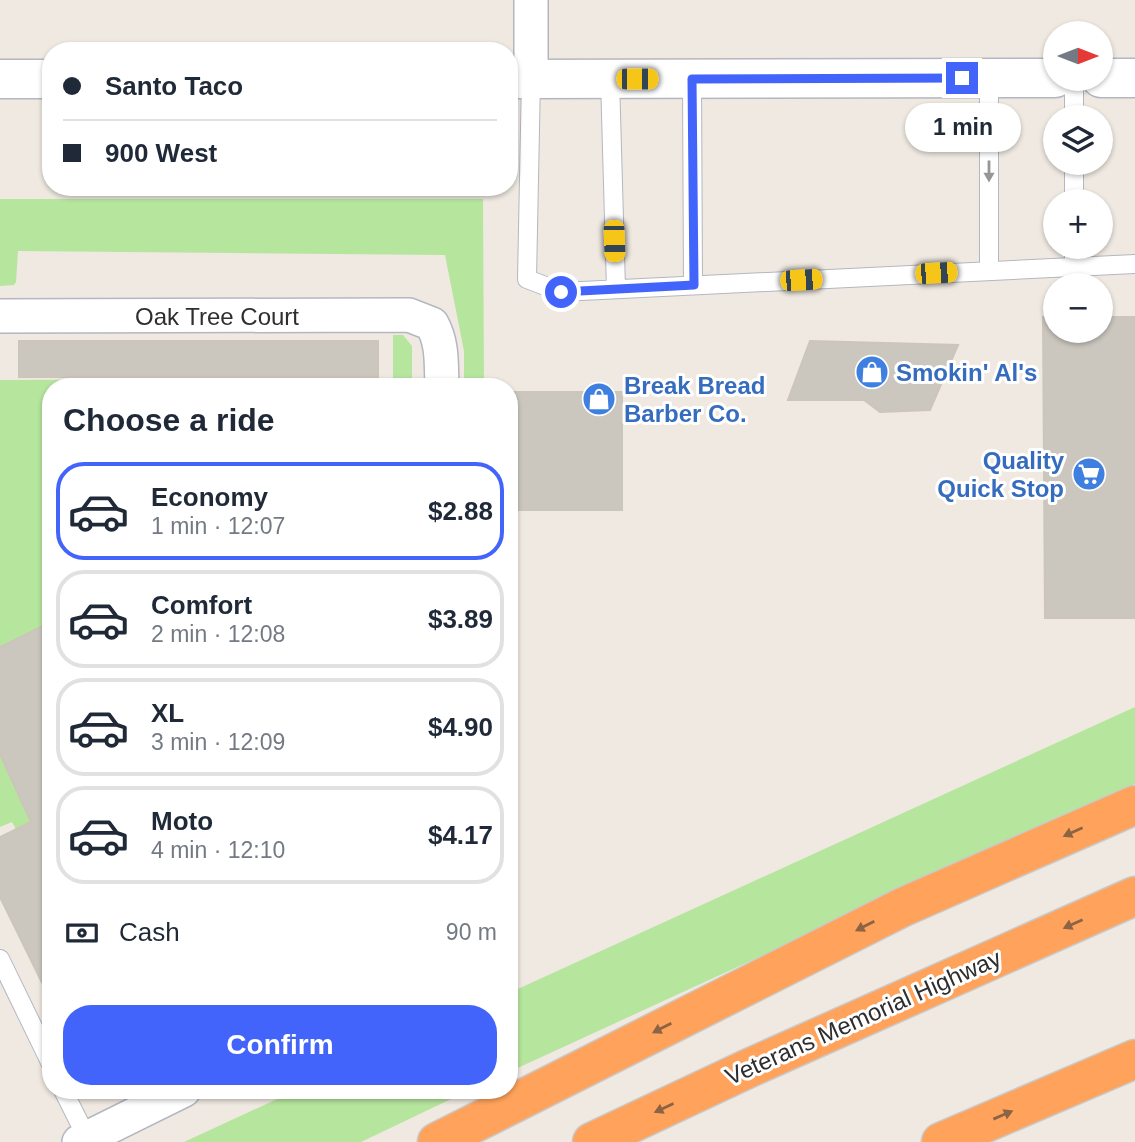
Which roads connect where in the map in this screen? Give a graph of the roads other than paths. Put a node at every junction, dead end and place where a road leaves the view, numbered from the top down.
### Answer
1 (531, 0) edge
2 (989, 78) junction
3 (1043, 78) edge
4 (1113, 78) edge
5 (1135, 78) edge
6 (0, 79) edge
7 (42, 79) edge
8 (520, 79) edge
9 (610, 79) junction
10 (692, 79) junction
11 (1074, 259) edge
12 (1135, 264) edge
13 (1074, 267) junction
14 (989, 271) junction
15 (694, 285) junction
16 (616, 289) junction
17 (0, 316) edge
18 (442, 378) edge
19 (1135, 804) edge
20 (1135, 896) edge
21 (0, 959) edge
22 (42, 1045) edge
23 (1135, 1059) edge
24 (67, 1099) edge
25 (166, 1099) edge
26 (83, 1140) edge
27 (437, 1142) edge
28 (592, 1142) edge
29 (941, 1142) edge

1 - 8 street
2 - 3 main road
2 - 10 main road
2 -> 14 lane
4 - 5 main road
6 - 7 main road
8 - 9 main road
8 - 16 lane
9 - 10 main road
9 - 16 lane
10 - 15 lane
11 - 13 lane
12 - 13 lane
13 - 14 lane
14 - 15 lane
15 - 16 lane
17 - 18 street, Oak Tree Court
19 -> 27 highway
20 -> 28 highway, Veterans Memorial Highway
21 - 22 lane
29 -> 23 highway
24 - 26 lane
25 - 26 street

